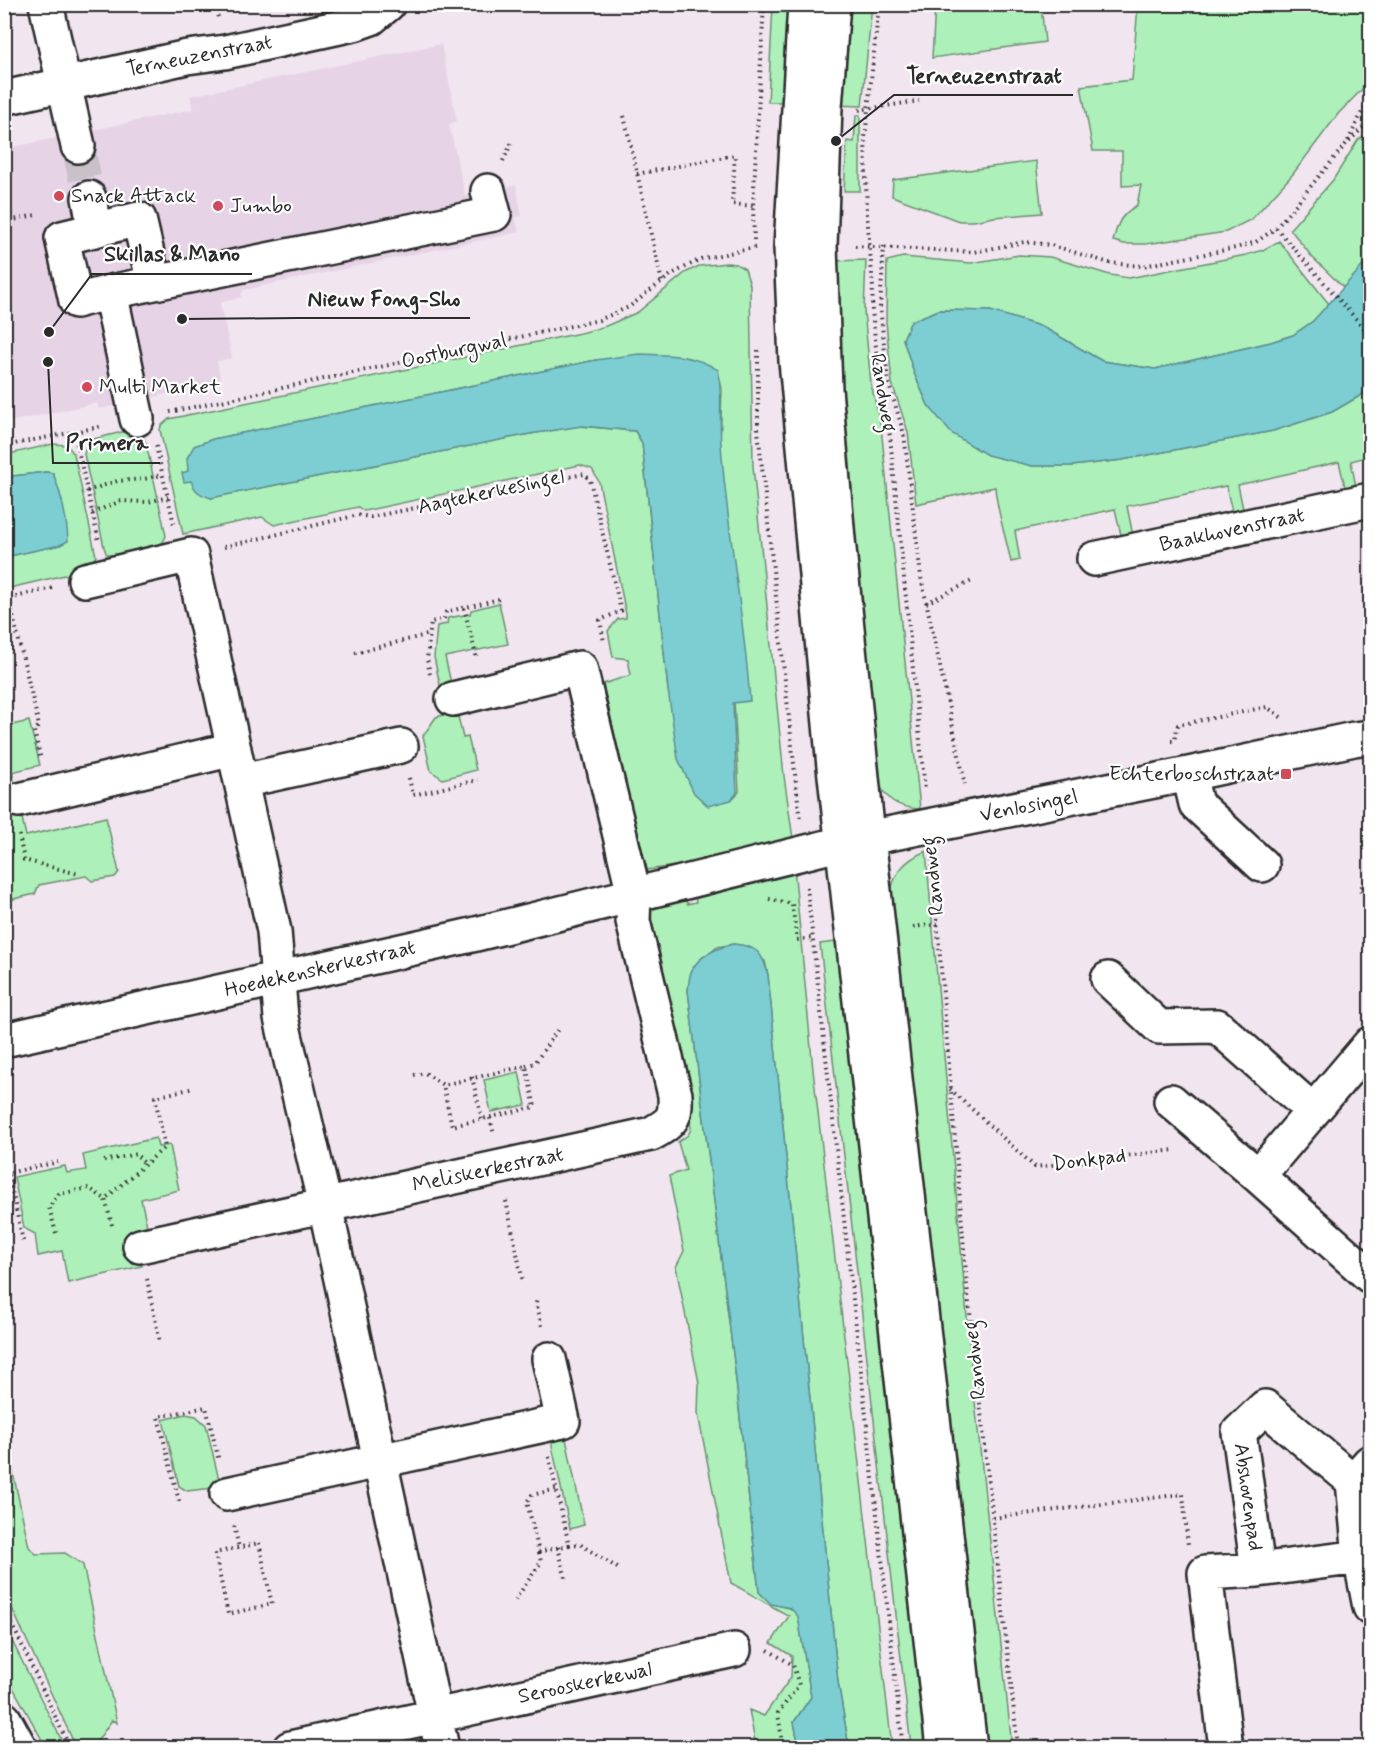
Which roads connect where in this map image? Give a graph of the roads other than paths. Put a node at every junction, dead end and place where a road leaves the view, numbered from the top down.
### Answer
1 (46, 4) edge
2 (388, 4) edge
3 (805, 4) edge
4 (833, 4) edge
5 (64, 85) junction
6 (4, 98) edge
7 (78, 146) tunnel mouth
8 (488, 191) dead end
9 (89, 198) tunnel mouth
10 (807, 216) junction
11 (96, 230) junction
12 (154, 283) junction
13 (110, 292) junction
14 (143, 418) road end
15 (1371, 500) edge
16 (1094, 559) dead end
17 (95, 578) road end
18 (442, 690) road end
19 (1371, 737) edge
20 (401, 746) road end
21 (234, 749) junction
22 (1189, 774) junction
23 (242, 781) junction
24 (28, 806) road end
25 (855, 840) junction
26 (1262, 865) dead end
27 (634, 894) junction
28 (866, 932) junction
29 (278, 977) junction
30 (1108, 979) dead end
31 (4, 1041) edge
32 (1371, 1044) edge
33 (1171, 1101) dead end
34 (1313, 1111) junction
35 (1258, 1176) junction
36 (325, 1205) junction
37 (140, 1246) road end
38 (1371, 1276) edge
39 (549, 1359) dead end
40 (379, 1461) junction
41 (1362, 1472) edge
42 (226, 1494) road end
43 (1360, 1557) junction
44 (1258, 1570) junction
45 (1371, 1607) edge
46 (734, 1650) road end
47 (436, 1716) junction
48 (4, 1719) edge
49 (20, 1748) edge
50 (290, 1748) edge
51 (442, 1748) edge
52 (943, 1748) edge
53 (970, 1748) edge
54 (1226, 1748) edge

1 - 5 street
2 - 5 street, Terneuzenstraat
3 - 10 street
4 - 10 street
5 - 6 street, Terneuzenstraat
5 - 7 street
8 - 12 street
9 - 11 street
10 - 25 street
11 - 12 street
11 - 13 street
12 - 13 street
13 - 14 street
15 - 16 street, Baakhovenstraat
17 - 21 street
18 - 27 street
19 - 22 street, Venlosingel
20 - 23 street
21 - 23 street
21 - 24 street
22 - 25 street, Venlosingel
22 - 26 street
23 - 29 street
25 - 27 street, Hoedekenskerkestraat
25 - 28 street
27 - 29 street, Hoedekenskerkestraat
27 - 36 street, Meliskerkestraat
28 - 52 street
28 - 53 street
29 - 31 street, Hoedekenskerkestraat
29 - 36 street
30 - 34 street
32 - 34 street
33 - 35 street
34 - 35 street
35 - 38 street
36 - 37 street, Meliskerkestraat
36 - 40 street
39 - 40 street
40 - 42 street
40 - 47 street
41 - 43 street, Abshovenpad
41 - 44 street, Abshovenpad
43 - 44 street, Abshovenpad
43 - 45 street, Abshovenpad
44 - 54 street, Abshovenpad
46 - 47 street, Serooskerkewal
47 - 50 street, Serooskerkewal
47 - 51 street
48 - 49 street

